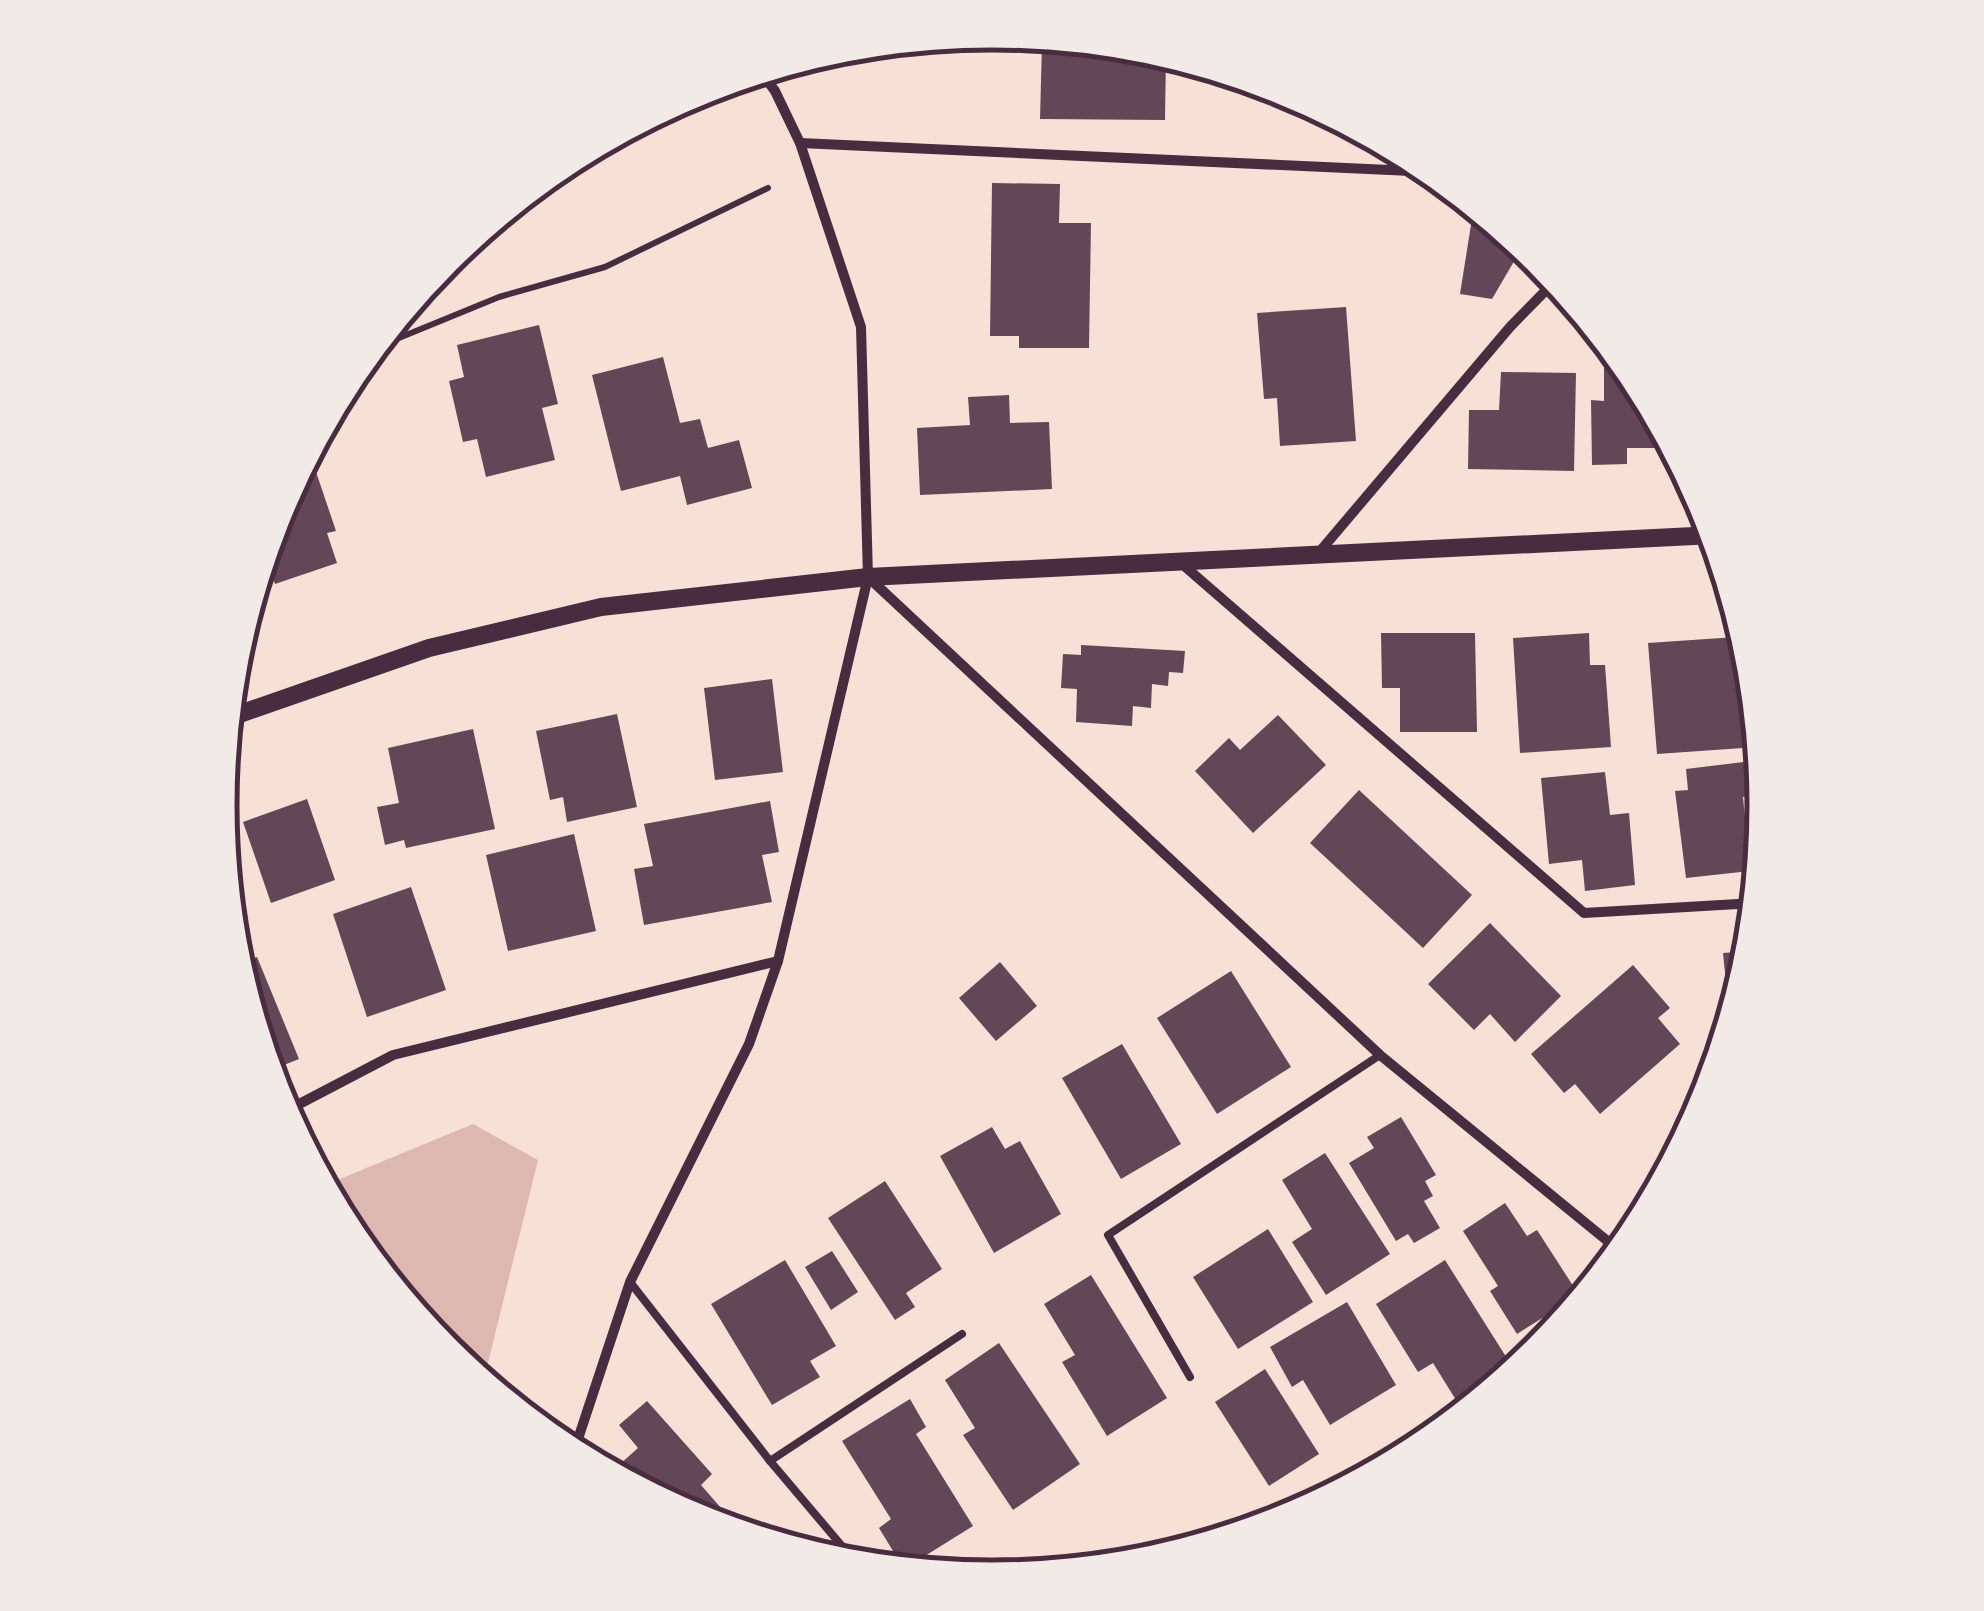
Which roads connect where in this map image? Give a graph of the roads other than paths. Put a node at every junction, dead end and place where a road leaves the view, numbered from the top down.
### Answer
1 (769, 84) edge
2 (800, 144) junction
3 (1402, 171) edge
4 (1545, 291) edge
5 (1698, 537) edge
6 (1315, 556) junction
7 (1181, 562) junction
8 (868, 577) junction
9 (242, 713) edge
10 (1741, 904) edge
11 (778, 960) junction
12 (1380, 1055) junction
13 (298, 1105) edge
14 (1608, 1241) edge
15 (630, 1282) junction
16 (962, 1334) dead end
17 (1190, 1378) dead end
18 (578, 1438) edge
19 (770, 1461) junction
20 (841, 1545) edge

1 - 2 street
2 - 3 street
2 - 8 street
4 - 6 street
5 - 6 street
6 - 7 street
7 - 8 street
7 - 10 street
8 - 9 street
8 - 11 street
8 - 12 street
11 - 13 street
11 - 15 street
12 - 14 street
12 - 17 lane
15 - 18 street
15 - 19 lane
16 - 19 lane
19 - 20 lane

